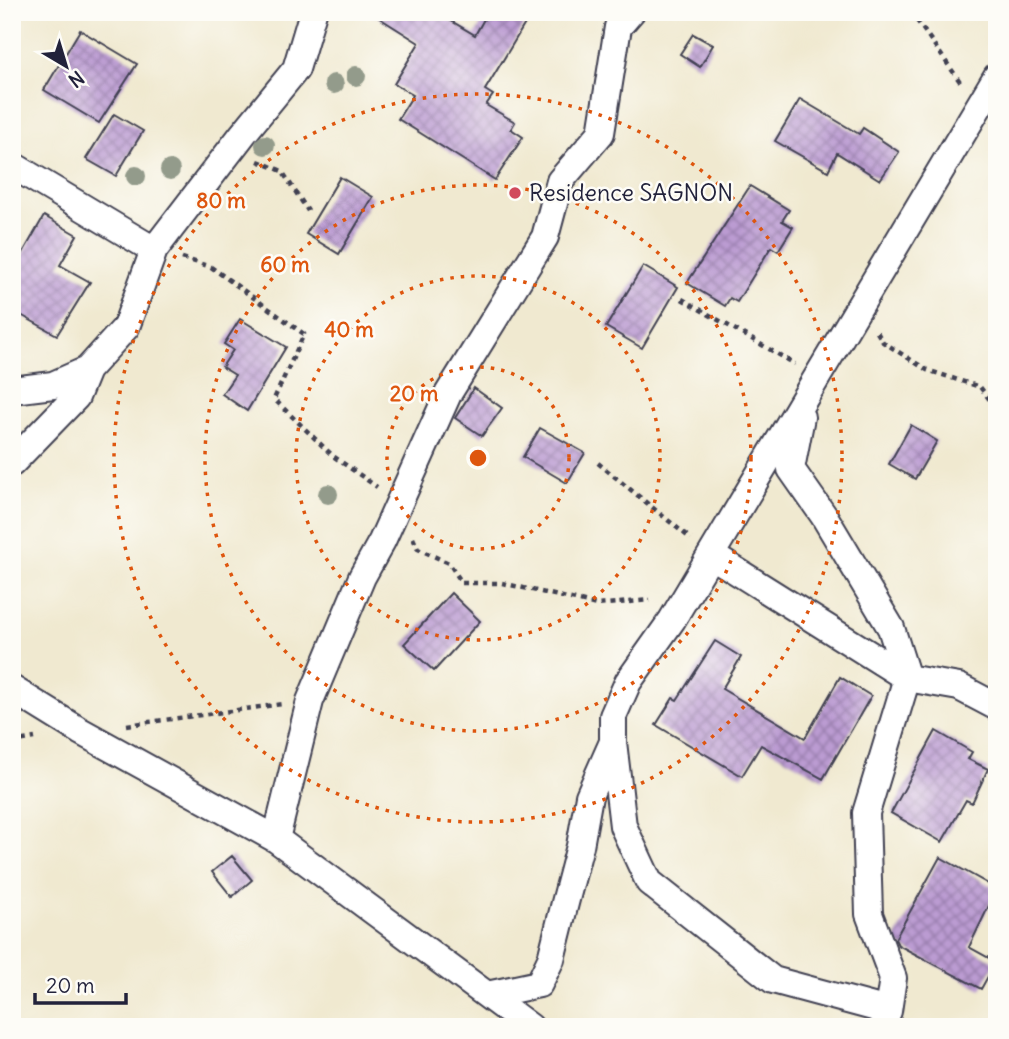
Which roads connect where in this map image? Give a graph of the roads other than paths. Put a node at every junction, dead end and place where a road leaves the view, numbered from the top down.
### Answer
1 (313, 12) edge
2 (623, 15) edge
3 (997, 76) edge
4 (12, 164) edge
5 (154, 250) junction
6 (87, 370) junction
7 (811, 388) junction
8 (12, 390) edge
9 (12, 463) edge
10 (711, 555) junction
11 (907, 678) junction
12 (12, 689) edge
13 (997, 707) edge
14 (613, 742) junction
15 (275, 839) junction
16 (487, 995) junction
17 (884, 1019) edge
18 (530, 1027) edge

1 - 5 street
2 - 15 street
3 - 7 street
4 - 5 street
5 - 6 street
6 - 8 street
6 - 9 street
7 - 10 street
7 - 11 street
10 - 11 street
10 - 14 street
11 - 13 street
11 - 17 street
12 - 15 street
14 - 16 street
14 - 17 street
15 - 16 street
16 - 18 street

